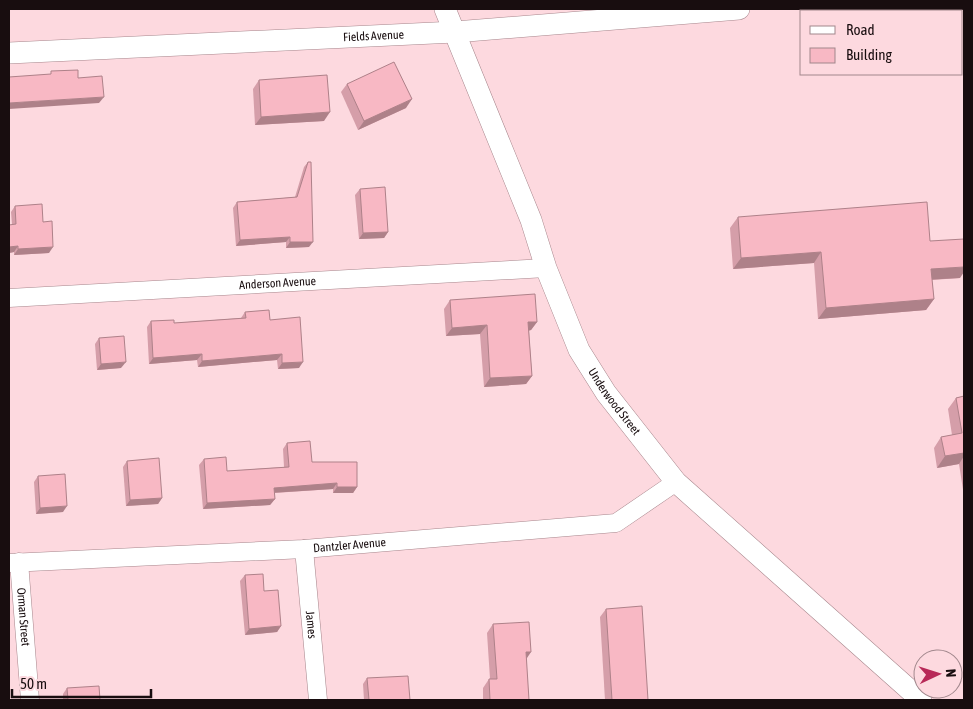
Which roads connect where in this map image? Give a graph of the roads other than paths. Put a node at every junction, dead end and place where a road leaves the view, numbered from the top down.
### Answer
1 (445, 9) edge
2 (739, 9) edge
3 (455, 32) junction
4 (9, 53) edge
5 (546, 268) junction
6 (9, 298) edge
7 (676, 482) junction
8 (304, 549) junction
9 (14, 562) edge
10 (30, 700) edge
11 (318, 700) edge
12 (921, 700) edge

1 - 3 street, Underwood Street
2 - 3 street, Fields Avenue
3 - 4 street, Fields Avenue
3 - 5 street, Underwood Street
5 - 6 street, Anderson Avenue
5 - 7 street, Underwood Street
7 - 8 street, Dantzler Avenue
7 - 12 street, Underwood Street
8 - 9 street, Dantzler Avenue
8 - 11 street, James
9 - 10 street, Orman Street

